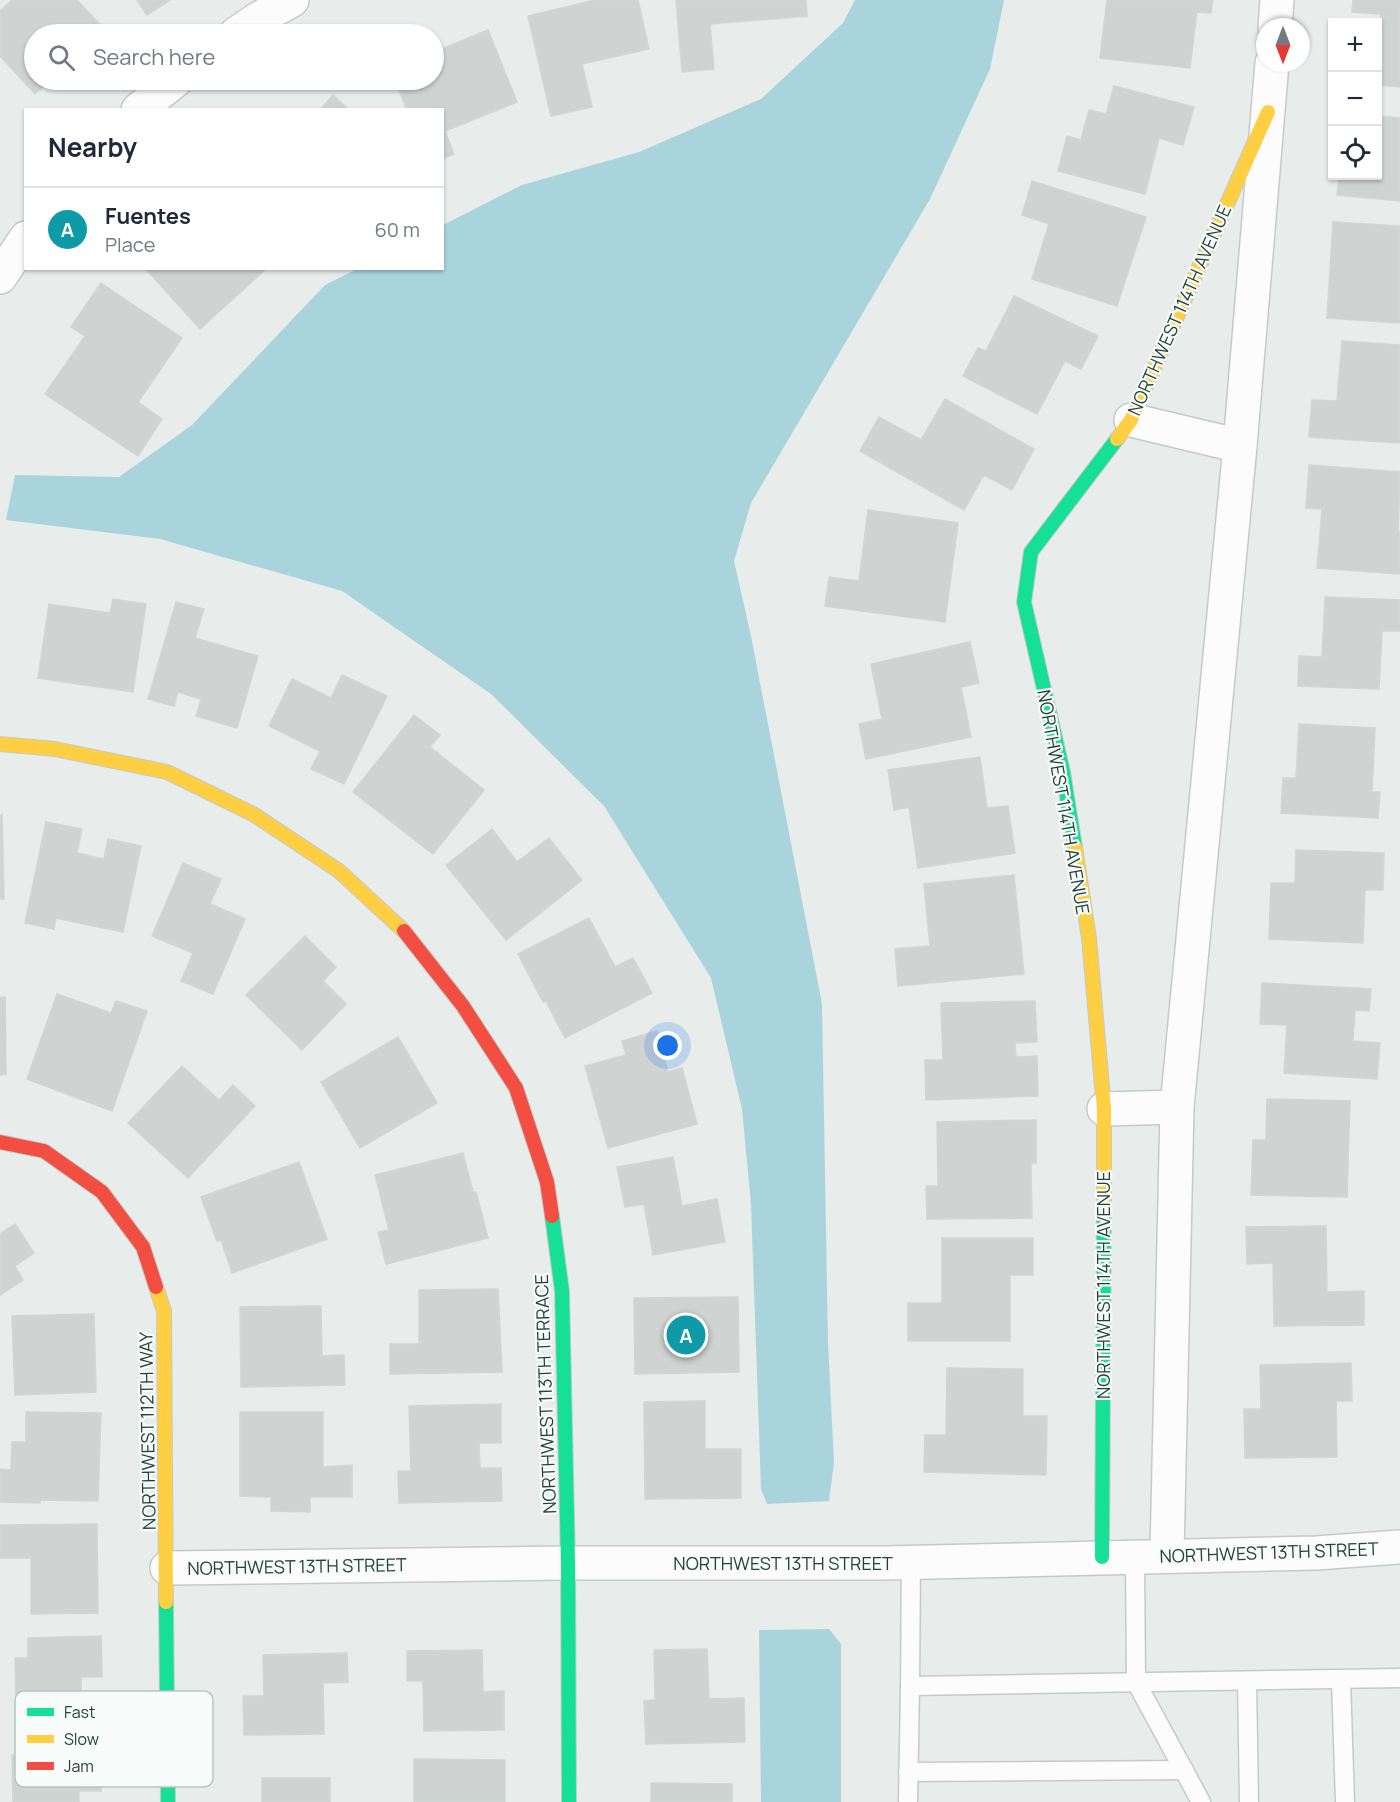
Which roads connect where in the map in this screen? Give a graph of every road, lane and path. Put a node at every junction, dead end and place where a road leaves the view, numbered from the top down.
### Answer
1 (292, 0) edge
2 (1278, 0) edge
3 (1276, 18) edge
4 (251, 24) edge
5 (1271, 72) edge
6 (163, 90) edge
7 (141, 108) edge
8 (1268, 112) junction
9 (24, 241) edge
10 (0, 277) edge
11 (1131, 420) junction
12 (1240, 446) junction
13 (0, 744) edge
14 (1177, 1107) junction
15 (1104, 1110) junction
16 (0, 1142) edge
17 (1400, 1547) edge
18 (1151, 1555) junction
19 (1102, 1557) junction
20 (911, 1562) junction
21 (568, 1563) junction
22 (167, 1568) junction
23 (1400, 1678) edge
24 (1341, 1680) junction
25 (1247, 1681) junction
26 (1136, 1682) junction
27 (910, 1686) junction
28 (168, 1691) edge
29 (1184, 1770) junction
30 (908, 1772) junction
31 (168, 1787) edge
32 (168, 1802) edge
33 (569, 1802) edge
34 (908, 1802) edge
35 (1201, 1802) edge
36 (1249, 1802) edge
37 (1345, 1802) edge

1 - 4 street
2 - 3 street
5 - 8 street, NORTHWEST 114TH AVENUE
6 - 7 street
8 - 11 street, NORTHWEST 114TH AVENUE
8 - 12 street, NORTHWEST 114TH AVENUE
9 - 10 street
11 - 12 street
11 - 15 street, NORTHWEST 114TH AVENUE
12 - 14 street, NORTHWEST 114TH AVENUE
13 - 21 street, NORTHWEST 113TH TERRACE
14 - 15 street
14 - 18 street, NORTHWEST 114TH AVENUE
15 - 19 street, NORTHWEST 114TH AVENUE
16 - 22 street, NORTHWEST 112TH WAY
17 - 18 street, NORTHWEST 13TH STREET
18 - 19 street, NORTHWEST 13TH STREET
18 - 26 lane
19 - 20 street, NORTHWEST 13TH STREET
20 - 21 street, NORTHWEST 13TH STREET
20 - 27 lane
21 - 22 street, NORTHWEST 13TH STREET
21 - 33 street, NORTHWEST 113TH TERRACE
22 - 28 street, NORTHWEST 112TH WAY
23 - 24 lane
24 - 25 lane
24 - 37 lane
25 - 26 lane
25 - 36 lane
26 - 27 lane
26 - 29 lane
27 - 30 lane
29 - 30 lane
29 - 35 lane
30 - 34 lane
31 - 32 street, NORTHWEST 112TH WAY

